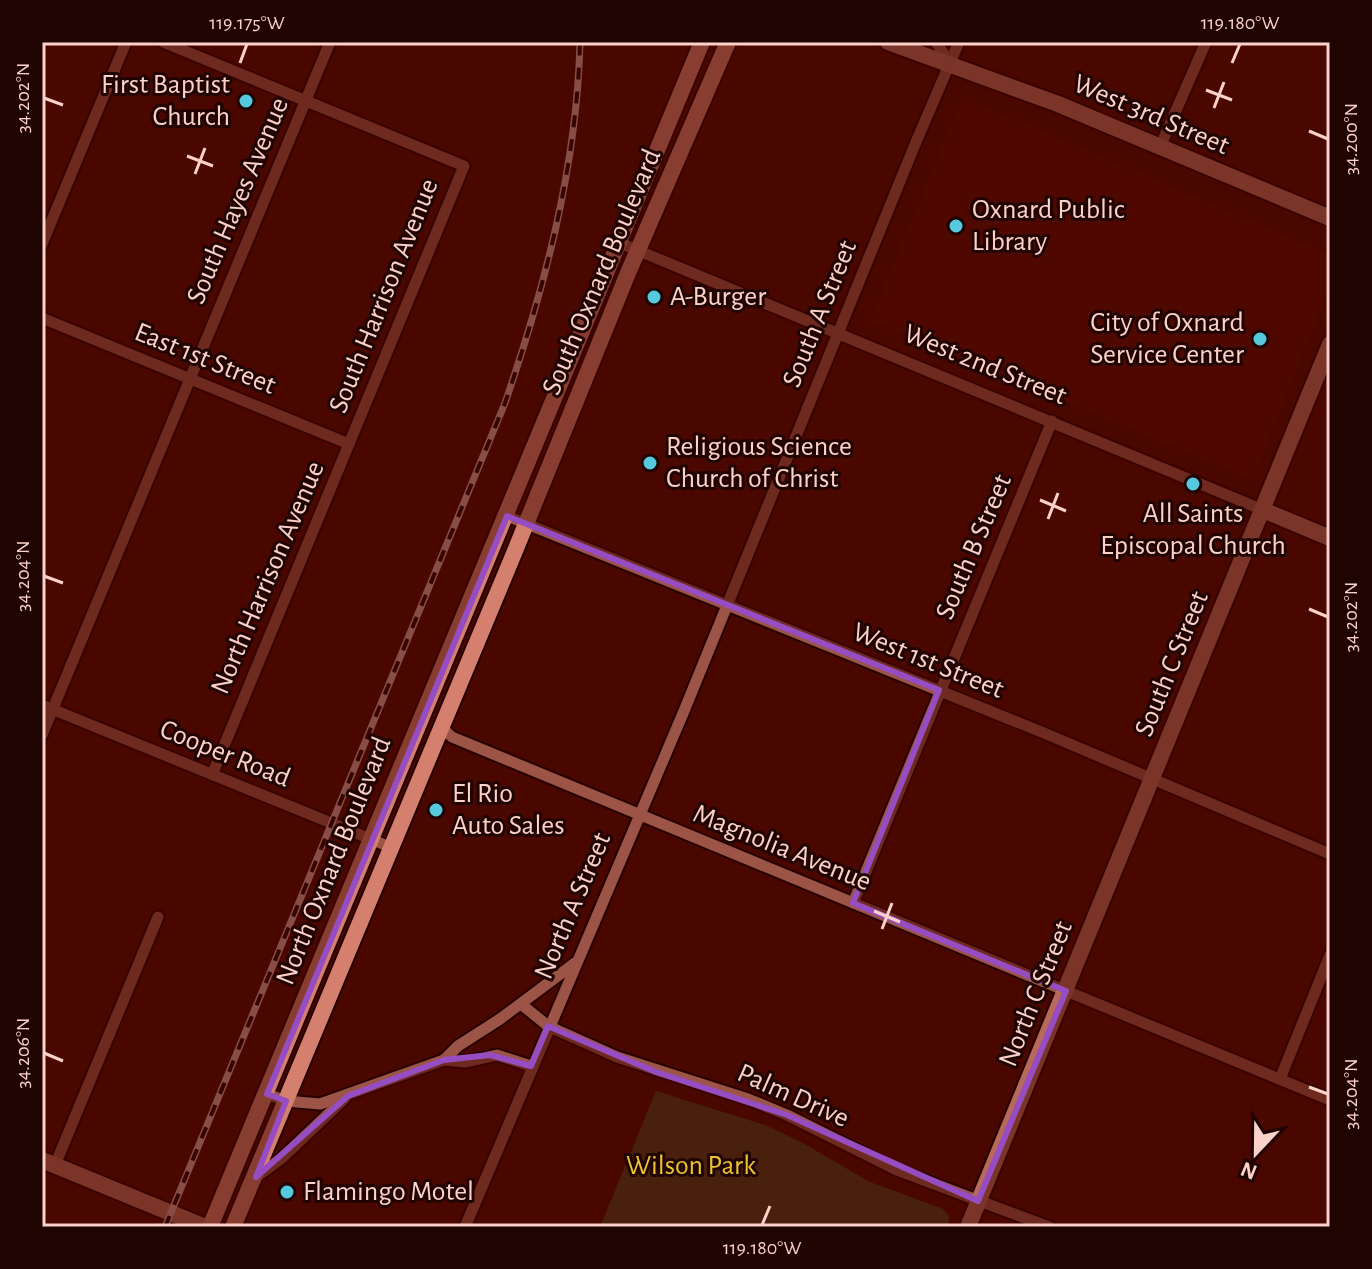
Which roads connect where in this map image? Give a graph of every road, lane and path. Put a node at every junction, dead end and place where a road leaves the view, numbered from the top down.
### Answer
1 (126, 42) edge
2 (163, 42) edge
3 (330, 42) edge
4 (702, 42) edge
5 (728, 42) edge
6 (888, 42) edge
7 (936, 42) edge
8 (959, 42) edge
9 (1206, 42) edge
10 (950, 64) junction
11 (306, 101) junction
12 (1160, 147) junction
13 (1330, 218) edge
14 (620, 243) junction
15 (42, 244) edge
16 (638, 249) junction
17 (42, 318) edge
18 (838, 333) junction
19 (1330, 344) edge
20 (190, 378) junction
21 (1052, 421) junction
22 (349, 444) junction
23 (1263, 510) junction
24 (507, 516) junction
25 (526, 523) junction
26 (1330, 538) edge
27 (726, 605) junction
28 (939, 690) junction
29 (47, 707) edge
30 (424, 708) junction
31 (441, 727) junction
32 (42, 735) edge
33 (212, 775) junction
34 (1153, 780) junction
35 (639, 815) junction
36 (370, 840) junction
37 (390, 847) junction
38 (1330, 854) edge
39 (853, 903) junction
40 (158, 917) dead end
41 (1330, 955) edge
42 (575, 963) junction
43 (1066, 991) junction
44 (521, 1004) junction
45 (548, 1026) junction
46 (444, 1060) junction
47 (531, 1066) junction
48 (1280, 1079) junction
49 (267, 1094) junction
50 (348, 1096) junction
51 (1330, 1100) edge
52 (286, 1101) junction
53 (48, 1162) edge
54 (256, 1177) junction
55 (978, 1201) junction
56 (207, 1227) edge
57 (233, 1227) edge
58 (465, 1227) edge
59 (968, 1227) edge
60 (1049, 1227) edge

1 - 15 street
2 - 11 street
3 - 11 street, South Hayes Avenue
4 - 14 main road, South Oxnard Boulevard
5 - 16 main road, South Oxnard Boulevard
6 - 10 street, West 3rd Street
7 - 10 street
8 - 10 street, South A Street
9 - 12 street
10 - 12 street, West 3rd Street
10 - 18 street, South A Street
11 - 20 street, South Hayes Avenue
11 - 22 street, South Harrison Avenue
12 - 13 street, West 3rd Street
14 - 16 street, West 2nd Street
14 - 24 main road, South Oxnard Boulevard
16 - 18 street, West 2nd Street
16 - 25 main road, South Oxnard Boulevard
17 - 20 street, East 1st Street
18 - 21 street, West 2nd Street
18 - 27 street, South A Street
19 - 23 street, South C Street
20 - 22 street, East 1st Street
20 - 29 street, South Hayes Avenue
21 - 23 street, West 2nd Street
21 - 28 street, South B Street
22 - 33 street, North Harrison Avenue
23 - 26 street, West 2nd Street
23 - 34 street, South C Street
24 - 25 street, West 1st Street
24 - 30 main road, North Oxnard Boulevard
25 - 27 street, West 1st Street
25 - 31 main road, North Oxnard Boulevard
27 - 28 street, West 1st Street
27 - 35 street, North A Street
28 - 34 street, West 1st Street
28 - 39 street, South B Street
29 - 32 street, South Hayes Avenue
29 - 33 street, Cooper Road
30 - 31 main road
30 - 36 main road, North Oxnard Boulevard
31 - 35 street, Magnolia Avenue
31 - 37 main road, North Oxnard Boulevard
33 - 36 street, Cooper Road
34 - 38 street, West 1st Street
34 - 43 street, North C Street
35 - 39 street, Magnolia Avenue
35 - 42 street, North A Street
36 - 37 street, Cooper Road
36 - 49 main road, North Oxnard Boulevard
37 - 52 main road, North Oxnard Boulevard
39 - 43 street, Magnolia Avenue
40 - 53 street
41 - 48 street
42 - 44 street
42 - 45 street, North A Street
43 - 48 street, Magnolia Avenue
43 - 55 street, North C Street
44 - 45 street, Palm Drive
44 - 46 street
45 - 47 street, North A Street
45 - 55 street, Palm Drive
46 - 47 street
46 - 50 street
47 - 58 street, North A Street
48 - 51 street, Magnolia Avenue
49 - 52 street
49 - 56 main road, North Oxnard Boulevard
50 - 52 street
50 - 54 street
52 - 54 main road, North Oxnard Boulevard
53 - 56 street
54 - 57 main road, North Oxnard Boulevard
55 - 59 street, North C Street
55 - 60 street, Palm Drive

